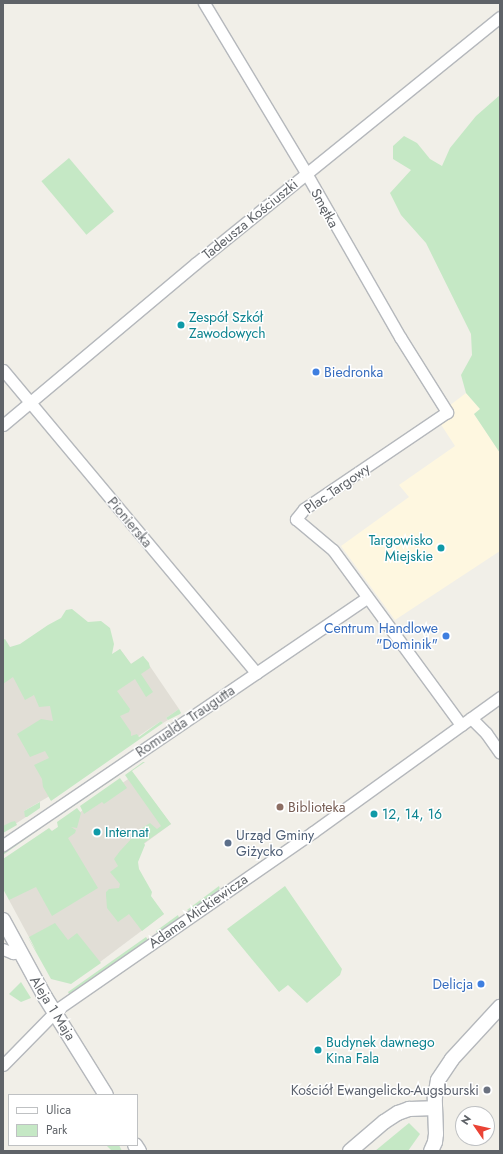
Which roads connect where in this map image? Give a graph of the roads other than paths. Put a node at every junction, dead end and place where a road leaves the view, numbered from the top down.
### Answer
1 (204, 3) edge
2 (500, 17) edge
3 (306, 173) junction
4 (3, 370) edge
5 (30, 402) junction
6 (447, 412) joint
7 (3, 425) edge
8 (367, 598) junction
9 (256, 673) junction
10 (500, 697) edge
11 (471, 718) junction
12 (461, 725) junction
13 (500, 753) edge
14 (3, 845) edge
15 (3, 920) edge
16 (3, 949) edge
17 (19, 951) junction
18 (500, 1007) edge
19 (55, 1011) junction
20 (3, 1066) edge
21 (105, 1094) edge
22 (434, 1108) junction
23 (350, 1151) edge
24 (431, 1151) edge

1 - 3 street, Smętka
2 - 3 street, Tadeusza Kościuszki
3 - 5 street, Tadeusza Kościuszki
3 - 6 street, Smętka
4 - 5 street, Pionierska
5 - 7 street, Tadeusza Kościuszki
5 - 9 street, Pionierska
6 - 8 street, Plac Targowy
8 - 9 street, Romualda Traugutta
8 - 12 street
9 - 14 street, Romualda Traugutta
10 - 11 street, Adama Mickiewicza
11 - 12 street, Adama Mickiewicza
11 - 13 street
12 - 19 street, Adama Mickiewicza
15 - 17 street, Aleja 1 Maja
16 - 17 street
17 - 19 street, Aleja 1 Maja
18 - 22 street
19 - 20 street, Adama Mickiewicza
19 - 21 street, Aleja 1 Maja
22 - 23 street
22 - 24 street

